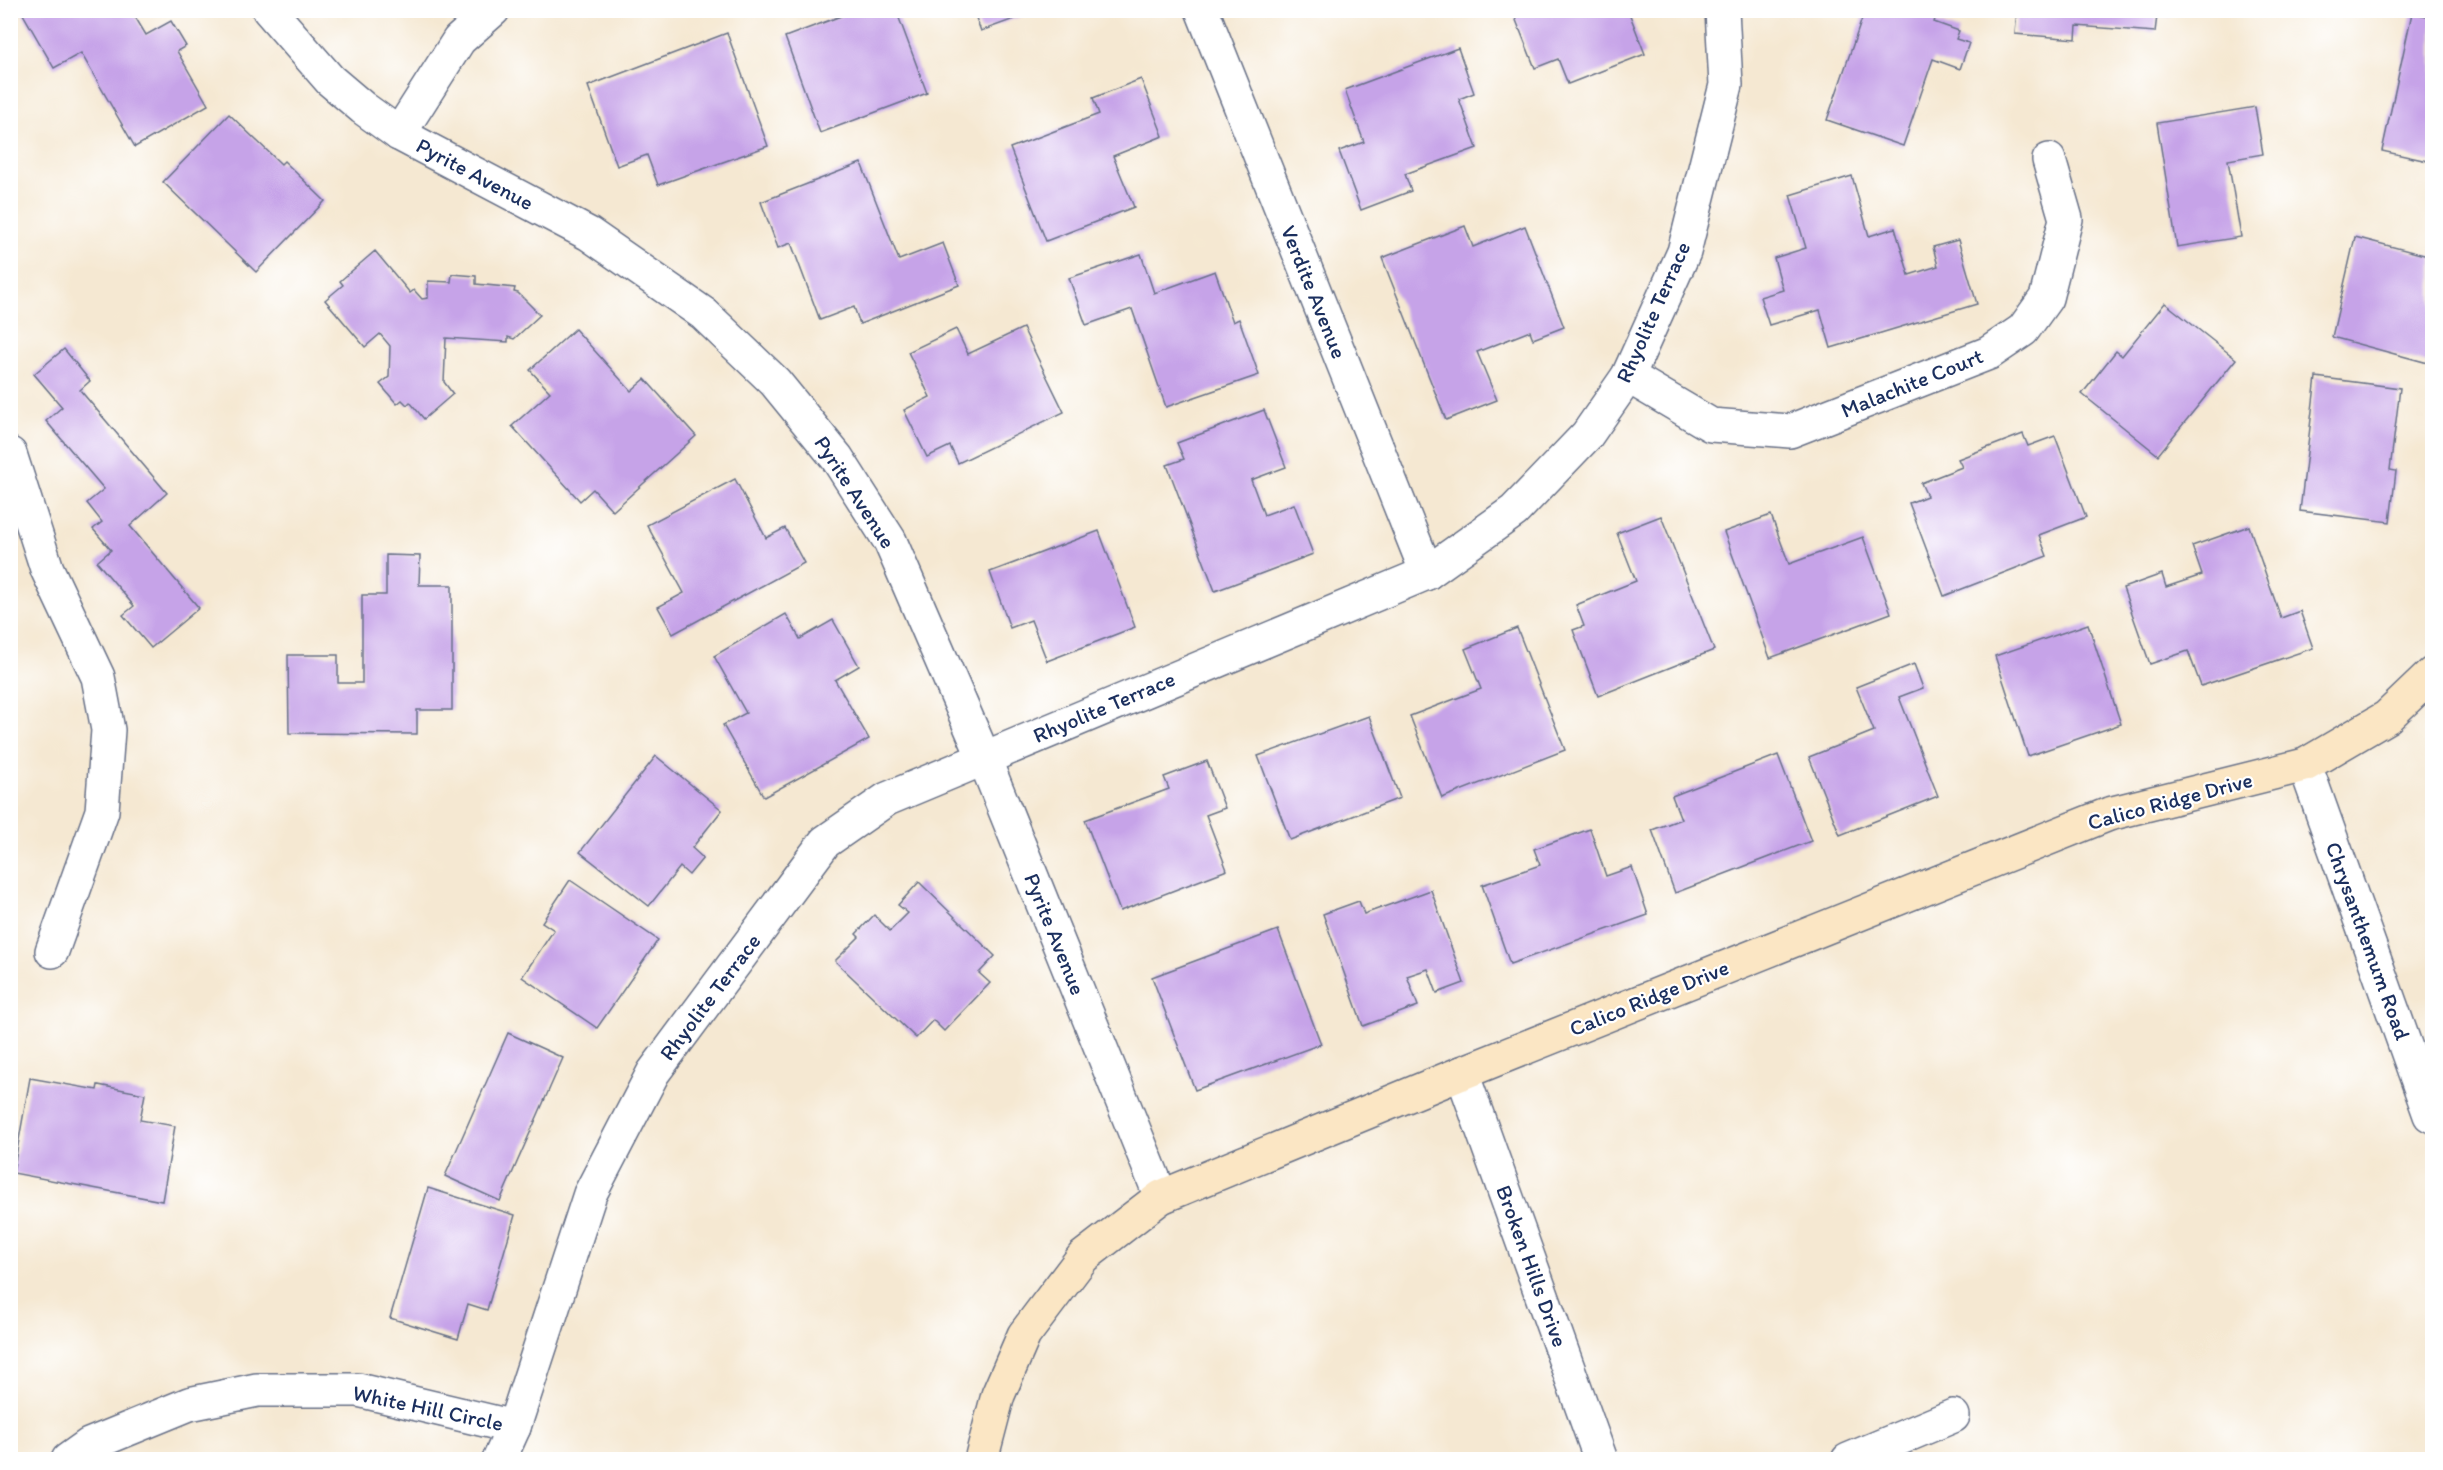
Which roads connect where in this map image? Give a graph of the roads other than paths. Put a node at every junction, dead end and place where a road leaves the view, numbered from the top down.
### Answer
1 (269, 10) edge
2 (493, 10) edge
3 (1202, 10) edge
4 (1722, 10) edge
5 (399, 134) junction
6 (2049, 160) dead end
7 (1628, 376) junction
8 (10, 454) edge
9 (11, 460) edge
10 (1427, 573) junction
11 (2433, 674) edge
12 (984, 758) junction
13 (2305, 765) junction
14 (52, 951) dead end
15 (1462, 1073) junction
16 (2433, 1116) edge
17 (1161, 1197) junction
18 (1953, 1416) dead end
19 (514, 1427) junction
20 (68, 1460) edge
21 (499, 1460) edge
22 (981, 1460) edge
23 (1601, 1460) edge
24 (1848, 1460) edge

1 - 5 street, Pyrite Avenue
2 - 5 street
3 - 10 street, Verdite Avenue
4 - 7 street, Rhyolite Terrace
5 - 12 street, Pyrite Avenue
6 - 7 street, Malachite Court
7 - 10 street, Rhyolite Terrace
8 - 9 street
9 - 14 street
10 - 12 street, Rhyolite Terrace
11 - 13 street, Calico Ridge Drive
12 - 17 street, Pyrite Avenue
12 - 19 street, Rhyolite Terrace
13 - 15 street, Calico Ridge Drive
13 - 16 street, Chrysanthemum Road
15 - 17 street, Calico Ridge Drive
15 - 23 street, Broken Hills Drive
17 - 22 street, Calico Ridge Drive
18 - 24 street
19 - 20 street, White Hill Circle
19 - 21 street, Rhyolite Terrace

